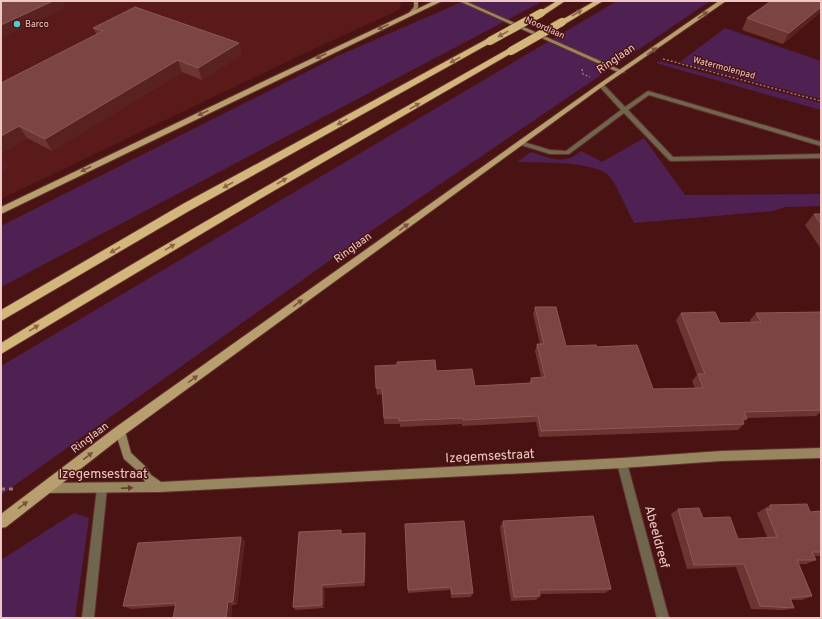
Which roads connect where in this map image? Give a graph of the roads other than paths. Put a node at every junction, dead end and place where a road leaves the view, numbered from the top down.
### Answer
1 (416, 1) edge
2 (438, 1) edge
3 (461, 1) edge
4 (562, 1) edge
5 (600, 1) edge
6 (723, 1) edge
7 (410, 14) junction
8 (622, 72) junction
9 (601, 85) junction
10 (625, 110) junction
11 (520, 143) junction
12 (821, 144) edge
13 (821, 156) edge
14 (1, 211) edge
15 (1, 316) edge
16 (1, 349) edge
17 (120, 431) junction
18 (821, 453) edge
19 (622, 463) junction
20 (160, 487) junction
21 (46, 488) junction
22 (102, 488) junction
23 (1, 522) edge
24 (88, 618) edge
25 (663, 618) edge

1 - 7 street
2 - 7 main road
3 - 8 street, Noordlaan
4 -> 15 highway, bridge
16 -> 5 highway, bridge
8 -> 6 main road, Ringlaan
7 -> 14 main road
8 - 9 main road, Ringlaan
9 - 10 street
9 - 11 main road, Ringlaan
10 - 11 street
10 - 12 street
10 - 13 street
17 -> 11 main road, Ringlaan
17 - 20 street, Izegemsestraat
21 -> 17 main road, Ringlaan
18 - 19 street, Izegemsestraat
19 - 20 street, Izegemsestraat
19 - 25 street, Abeeldreef
22 -> 20 street, Izegemsestraat
21 - 22 street, Izegemsestraat
23 -> 21 main road, Ringlaan
22 - 24 street

